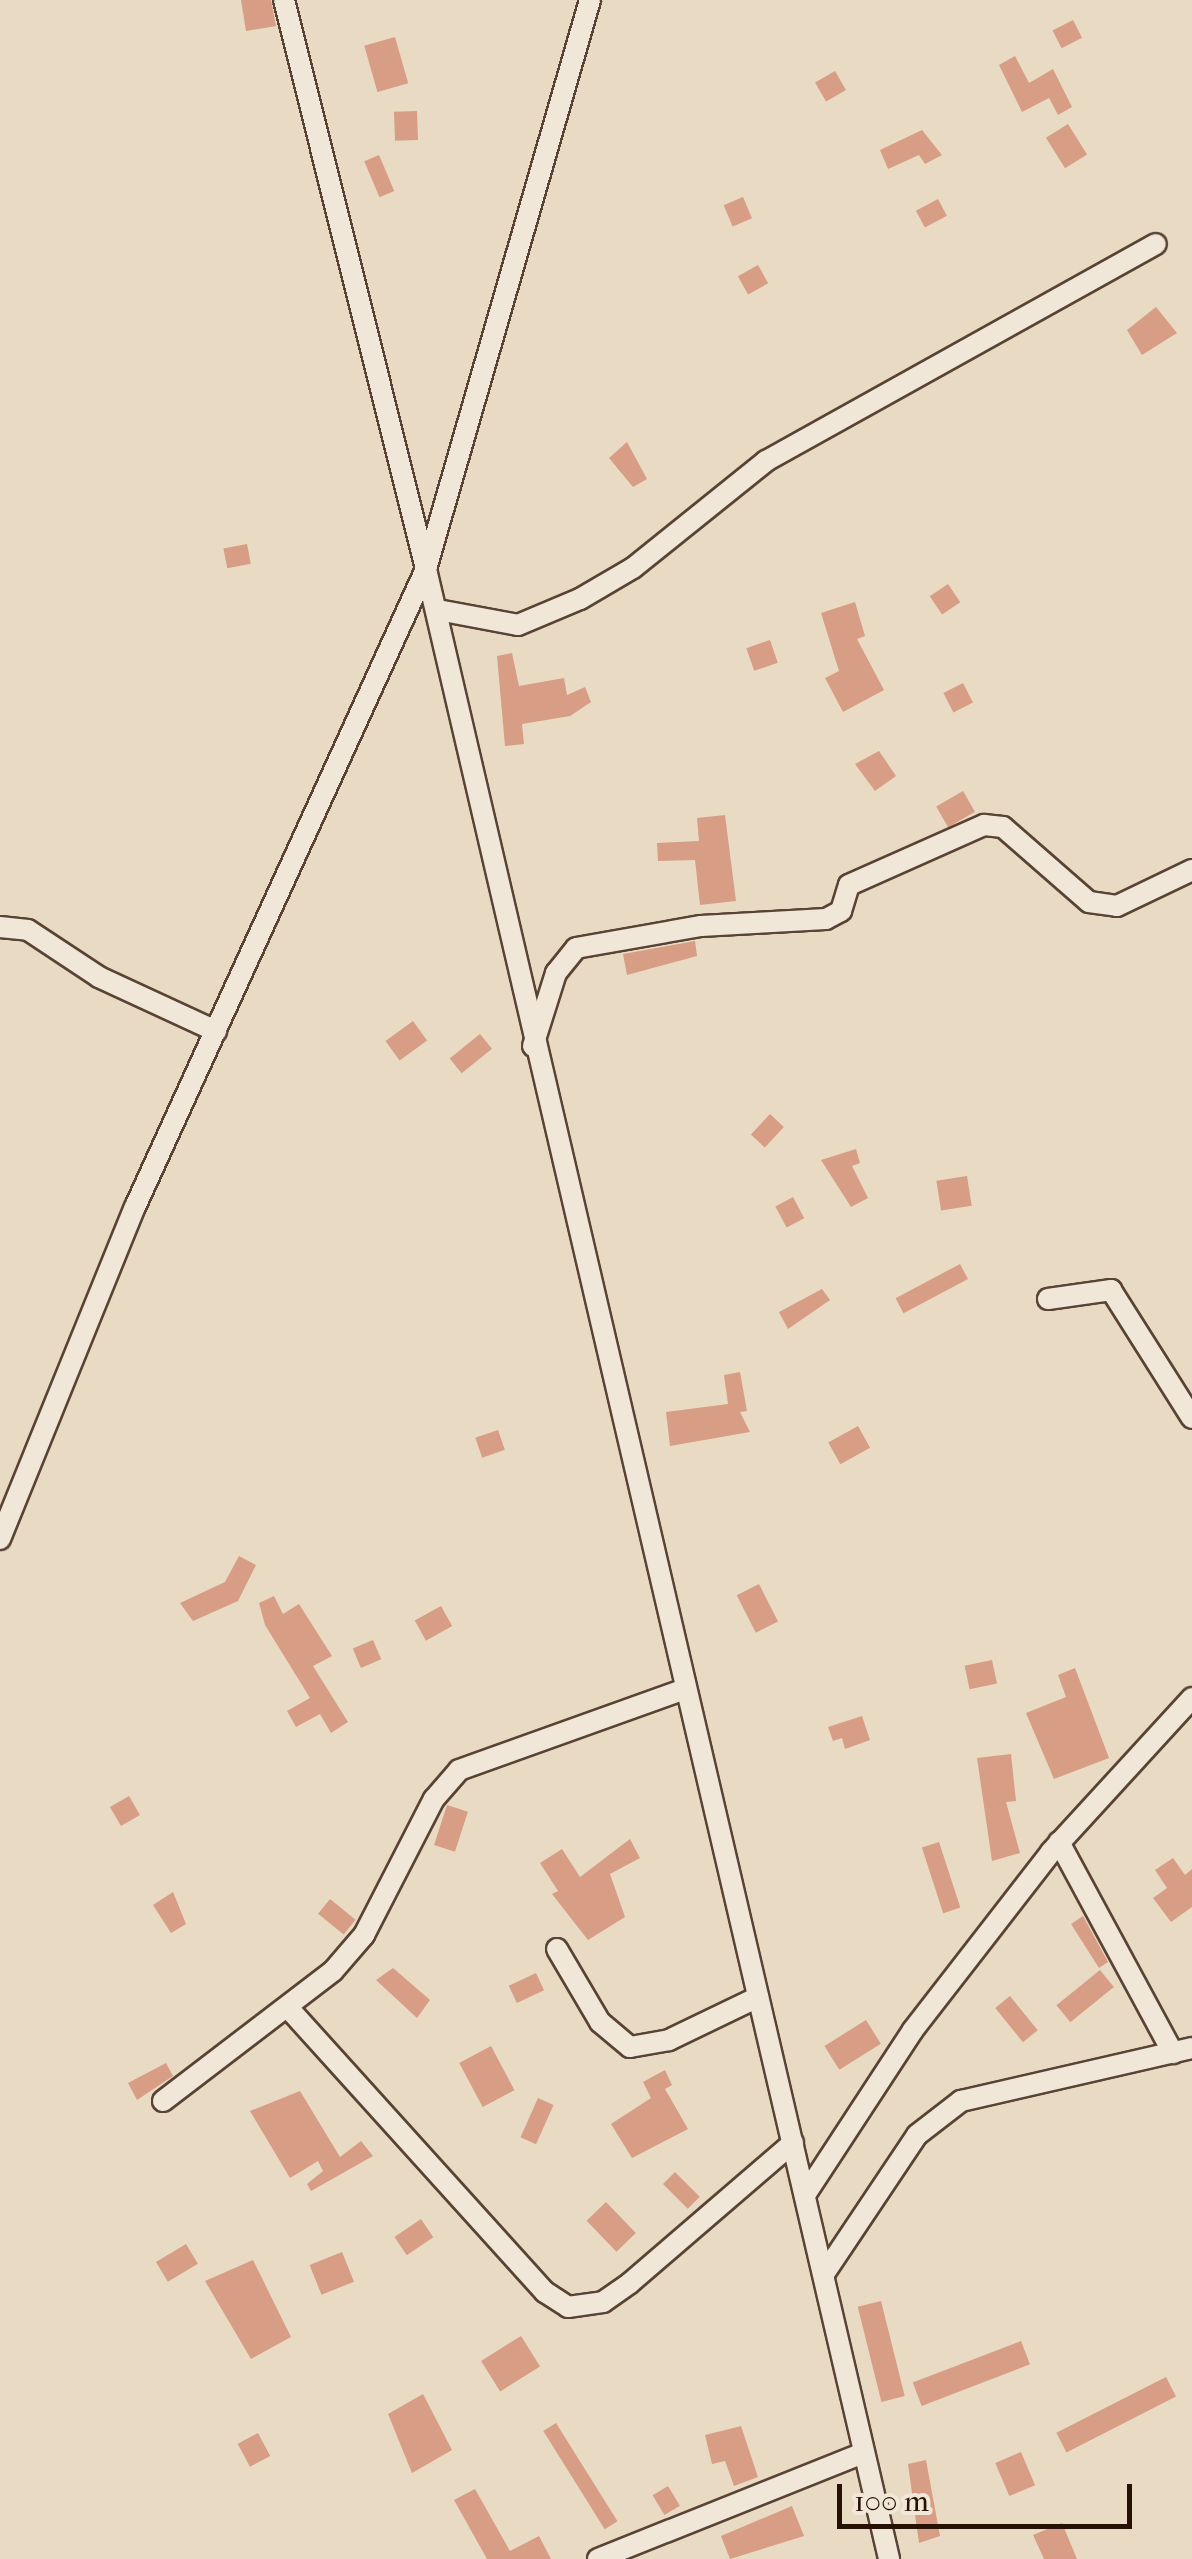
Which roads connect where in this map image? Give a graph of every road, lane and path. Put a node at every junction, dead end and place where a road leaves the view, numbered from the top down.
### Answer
1 (284, 0) edge
2 (590, 0) edge
3 (1156, 244) dead end
4 (426, 569) junction
5 (438, 610) junction
6 (1192, 870) edge
7 (0, 928) edge
8 (216, 1031) junction
9 (533, 1048) junction
10 (1048, 1299) dead end
11 (1192, 1418) edge
12 (0, 1539) edge
13 (682, 1690) junction
14 (1192, 1698) edge
15 (1059, 1842) junction
16 (557, 1949) dead end
17 (758, 1997) junction
18 (291, 2011) junction
19 (1182, 2050) edge
20 (163, 2101) dead end
21 (793, 2143) junction
22 (805, 2195) junction
23 (824, 2274) junction
24 (863, 2453) junction
25 (598, 2559) edge
26 (889, 2559) edge

1 - 4 street
2 - 4 street
3 - 5 street
4 - 5 street
4 - 8 street
5 - 9 street
6 - 9 street
7 - 8 street
8 - 12 street
9 - 13 street
10 - 11 street
13 - 17 street
13 - 18 street
14 - 15 street
15 - 19 street
15 - 22 street
16 - 17 street
17 - 21 street
18 - 20 street
18 - 21 street
19 - 23 street
21 - 22 street
22 - 23 street
23 - 24 street
24 - 25 street
24 - 26 street

